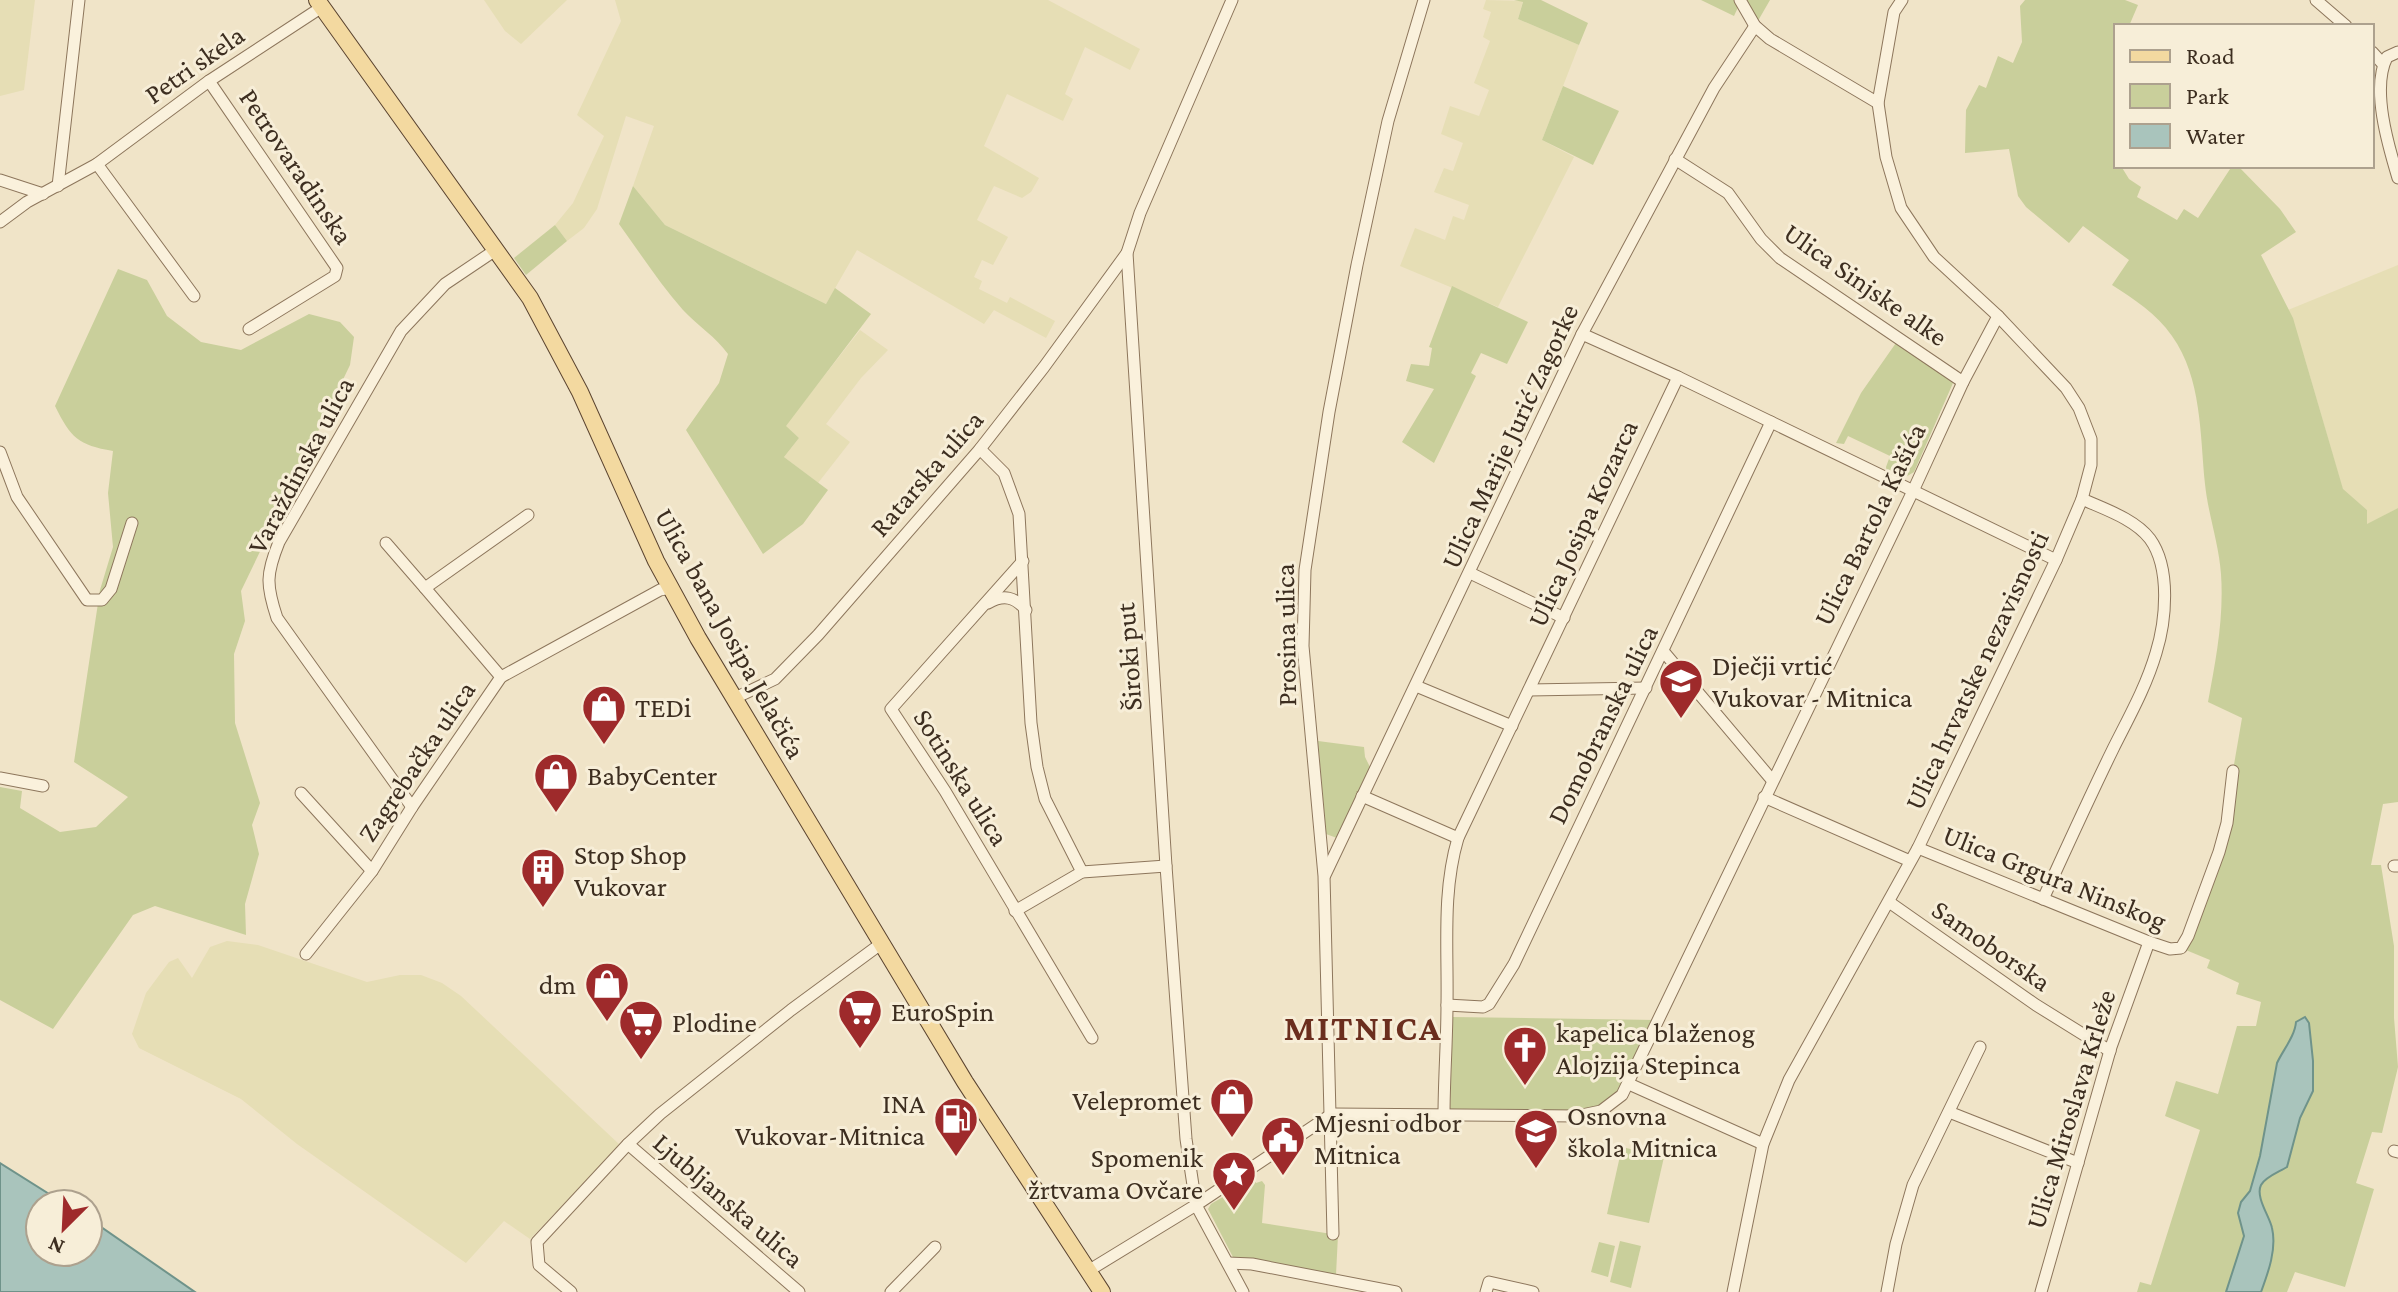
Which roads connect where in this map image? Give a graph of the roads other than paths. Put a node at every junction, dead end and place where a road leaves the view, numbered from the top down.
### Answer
1 (79, 0) edge
2 (1232, 0) edge
3 (1424, 0) edge
4 (1740, 0) edge
5 (1902, 0) edge
6 (2316, 0) edge
7 (319, 4) edge
8 (2344, 24) edge
9 (1755, 26) junction
10 (2398, 52) edge
11 (2374, 54) edge
12 (2383, 64) junction
13 (209, 81) junction
14 (1878, 103) junction
15 (1675, 159) junction
16 (97, 164) junction
17 (2398, 178) edge
18 (0, 180) edge
19 (58, 186) junction
20 (43, 194) junction
21 (0, 222) edge
22 (497, 249) junction
23 (1127, 253) junction
24 (194, 296) dead end
25 (1998, 316) junction
26 (249, 329) dead end
27 (1582, 334) junction
28 (1678, 377) junction
29 (1963, 382) junction
30 (1771, 422) junction
31 (980, 449) junction
32 (0, 452) edge
33 (1913, 491) junction
34 (2082, 499) junction
35 (528, 515) dead end
36 (132, 523) dead end
37 (386, 543) dead end
38 (2056, 560) junction
39 (1023, 561) junction
40 (1470, 573) junction
41 (425, 588) junction
42 (670, 588) junction
43 (987, 604) junction
44 (1026, 610) junction
45 (1564, 618) junction
46 (1663, 651) junction
47 (501, 677) junction
48 (1416, 686) junction
49 (1646, 688) junction
50 (1529, 690) junction
51 (735, 698) junction
52 (1512, 726) junction
53 (2233, 771) dead end
54 (0, 778) edge
55 (1772, 780) junction
56 (43, 786) dead end
57 (301, 793) dead end
58 (1362, 796) junction
59 (1764, 797) junction
60 (412, 807) junction
61 (1458, 838) junction
62 (1918, 848) junction
63 (1910, 861) junction
64 (1166, 866) junction
65 (372, 871) junction
66 (1082, 872) junction
67 (1324, 876) junction
68 (2043, 899) junction
69 (1889, 902) junction
70 (1015, 911) junction
71 (2149, 942) junction
72 (882, 943) junction
73 (306, 954) dead end
74 (1447, 1005) junction
75 (1092, 1038) dead end
76 (1980, 1047) dead end
77 (2110, 1051) junction
78 (1629, 1084) junction
79 (1949, 1112) junction
80 (1332, 1114) junction
81 (1444, 1116) junction
82 (628, 1144) junction
83 (1763, 1144) junction
84 (2078, 1163) junction
85 (1196, 1205) junction
86 (1333, 1234) dead end
87 (935, 1247) dead end
88 (1228, 1263) junction
89 (1088, 1271) junction
90 (571, 1292) edge
91 (799, 1292) edge
92 (891, 1292) edge
93 (1102, 1292) edge
94 (1243, 1292) edge
95 (1396, 1292) edge
96 (1486, 1292) edge
97 (1533, 1292) edge
98 (1733, 1292) edge
99 (1887, 1292) edge
100 (2041, 1292) edge

1 - 19 street
2 - 23 street, Široki put
3 - 67 street, Prosina ulica
4 - 9 street
5 - 14 street, Ulica hrvatske nezavisnosti
6 - 8 street
7 - 13 street, Petri skela
7 - 22 main road, Ulica bana Josipa Jelačića
9 - 14 street
9 - 15 street, Ulica Marije Jurić Zagorke
10 - 12 street
11 - 12 street
12 - 17 street
13 - 16 street, Petri skela
13 - 26 street, Petrovaradinska
14 - 25 street, Ulica hrvatske nezavisnosti
15 - 27 street, Ulica Marije Jurić Zagorke
15 - 29 street, Ulica Sinjske alke
16 - 19 street, Petri skela
16 - 24 street
18 - 20 street
19 - 20 street, Petri skela
20 - 21 street, Petri skela
22 - 42 main road, Ulica bana Josipa Jelačića
22 - 60 street, Varaždinska ulica
23 - 31 street, Ratarska ulica
23 - 64 street, Široki put
25 - 29 street, Ulica Bartola Kašića
25 - 34 street, Ulica hrvatske nezavisnosti
27 - 28 street
27 - 40 street, Ulica Marije Jurić Zagorke
28 - 30 street
28 - 45 street, Ulica Josipa Kozarca
29 - 33 street, Ulica Bartola Kašića
30 - 33 street
30 - 46 street, Domobranska ulica
31 - 39 street, Sotinska ulica
31 - 51 street, Ratarska ulica
32 - 36 street
33 - 38 street
33 - 55 street, Ulica Bartola Kašića
34 - 38 street, Ulica hrvatske nezavisnosti
34 - 68 street
35 - 41 street
37 - 41 street
38 - 62 street, Ulica hrvatske nezavisnosti
39 - 43 street, Sotinska ulica
39 - 44 street, Sotinska ulica
40 - 45 street
40 - 48 street, Ulica Marije Jurić Zagorke
41 - 47 street
42 - 47 street, Zagrebačka ulica
42 - 51 main road, Ulica bana Josipa Jelačića
43 - 44 street
43 - 70 street, Sotinska ulica
44 - 66 street, Sotinska ulica
45 - 50 street, Ulica Josipa Kozarca
46 - 49 street, Domobranska ulica
46 - 55 street
47 - 60 street, Zagrebačka ulica
48 - 52 street
48 - 58 street, Ulica Marije Jurić Zagorke
49 - 50 street
49 - 74 street, Domobranska ulica
50 - 52 street, Ulica Josipa Kozarca
51 - 72 main road, Ulica bana Josipa Jelačića
52 - 61 street, Ulica Josipa Kozarca
53 - 71 street, Ulica Grgura Ninskog
54 - 56 street
55 - 59 street, Ulica Bartola Kašića
57 - 65 street, Zagrebačka ulica
58 - 61 street
58 - 67 street, Ulica Marije Jurić Zagorke
59 - 63 street
59 - 78 street, Ulica Bartola Kašića
60 - 65 street, Zagrebačka ulica
61 - 74 street, Ulica Josipa Kozarca
62 - 63 street, Ulica hrvatske nezavisnosti
62 - 68 street, Ulica Grgura Ninskog
63 - 69 street, Ulica hrvatske nezavisnosti
64 - 66 street
64 - 85 street, Široki put
65 - 73 street, Zagrebačka ulica
66 - 70 street
67 - 80 street, Prosina ulica
68 - 71 street, Ulica Grgura Ninskog
69 - 77 street, Samoborska
69 - 83 street, Ulica hrvatske nezavisnosti
70 - 75 street, Sotinska ulica
71 - 77 street, Ulica Miroslava Krleže
72 - 82 street
72 - 89 main road, Ulica bana Josipa Jelačića
74 - 81 street, Ulica Josipa Kozarca
76 - 79 street
77 - 84 street, Ulica Miroslava Krleže
78 - 81 street, Ulica Bartola Kašića
78 - 83 street
79 - 84 street
79 - 99 street
80 - 81 street, Ulica Bartola Kašića
80 - 85 street
80 - 86 street, Prosina ulica
82 - 90 street
82 - 91 street, Ljubljanska ulica
83 - 98 street, Ulica hrvatske nezavisnosti
84 - 100 street, Ulica Miroslava Krleže
85 - 88 street
85 - 89 street
87 - 92 street
88 - 94 street
88 - 95 street
89 - 93 main road, Ulica bana Josipa Jelačića
96 - 97 street

